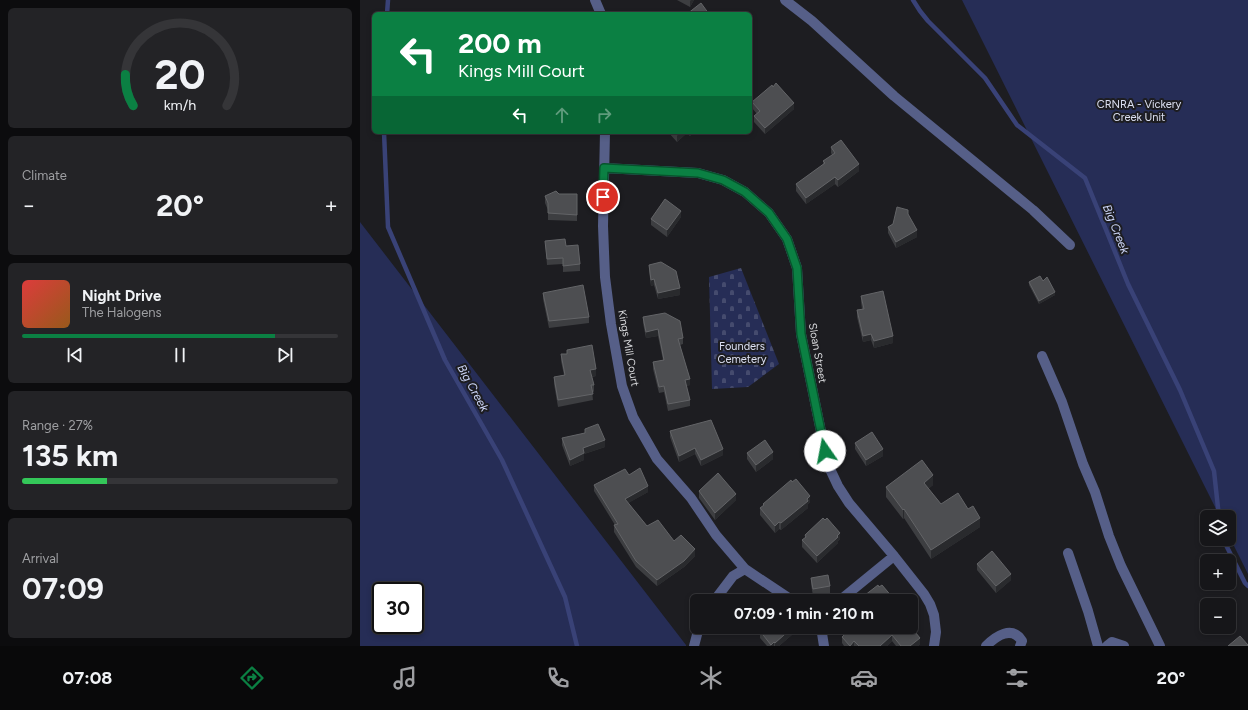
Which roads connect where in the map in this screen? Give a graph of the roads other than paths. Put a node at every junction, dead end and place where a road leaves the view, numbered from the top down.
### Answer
1 (595, 0) edge
2 (785, 0) edge
3 (600, 12) edge
4 (605, 134) edge
5 (604, 168) junction
6 (1070, 245) dead end
7 (1042, 356) dead end
8 (1068, 553) dead end
9 (894, 556) junction
10 (746, 569) junction
11 (719, 594) edge
12 (783, 594) edge
13 (848, 594) edge
14 (697, 634) edge
15 (822, 634) edge
16 (694, 646) edge
17 (824, 646) edge
18 (934, 646) edge
19 (986, 646) edge
20 (1020, 646) edge
21 (1098, 646) edge
22 (1107, 646) edge
23 (1124, 646) edge
24 (1160, 646) edge

1 - 3 street
2 - 6 street
4 - 5 street, Kings Mill Court
5 - 9 street, Sloan Street
5 - 10 street, Kings Mill Court
7 - 24 street
8 - 21 street
9 - 13 street
9 - 18 street, Sloan Street
10 - 11 street
10 - 12 street, Kings Mill Court
14 - 16 street
15 - 17 street
19 - 20 street
22 - 23 street

